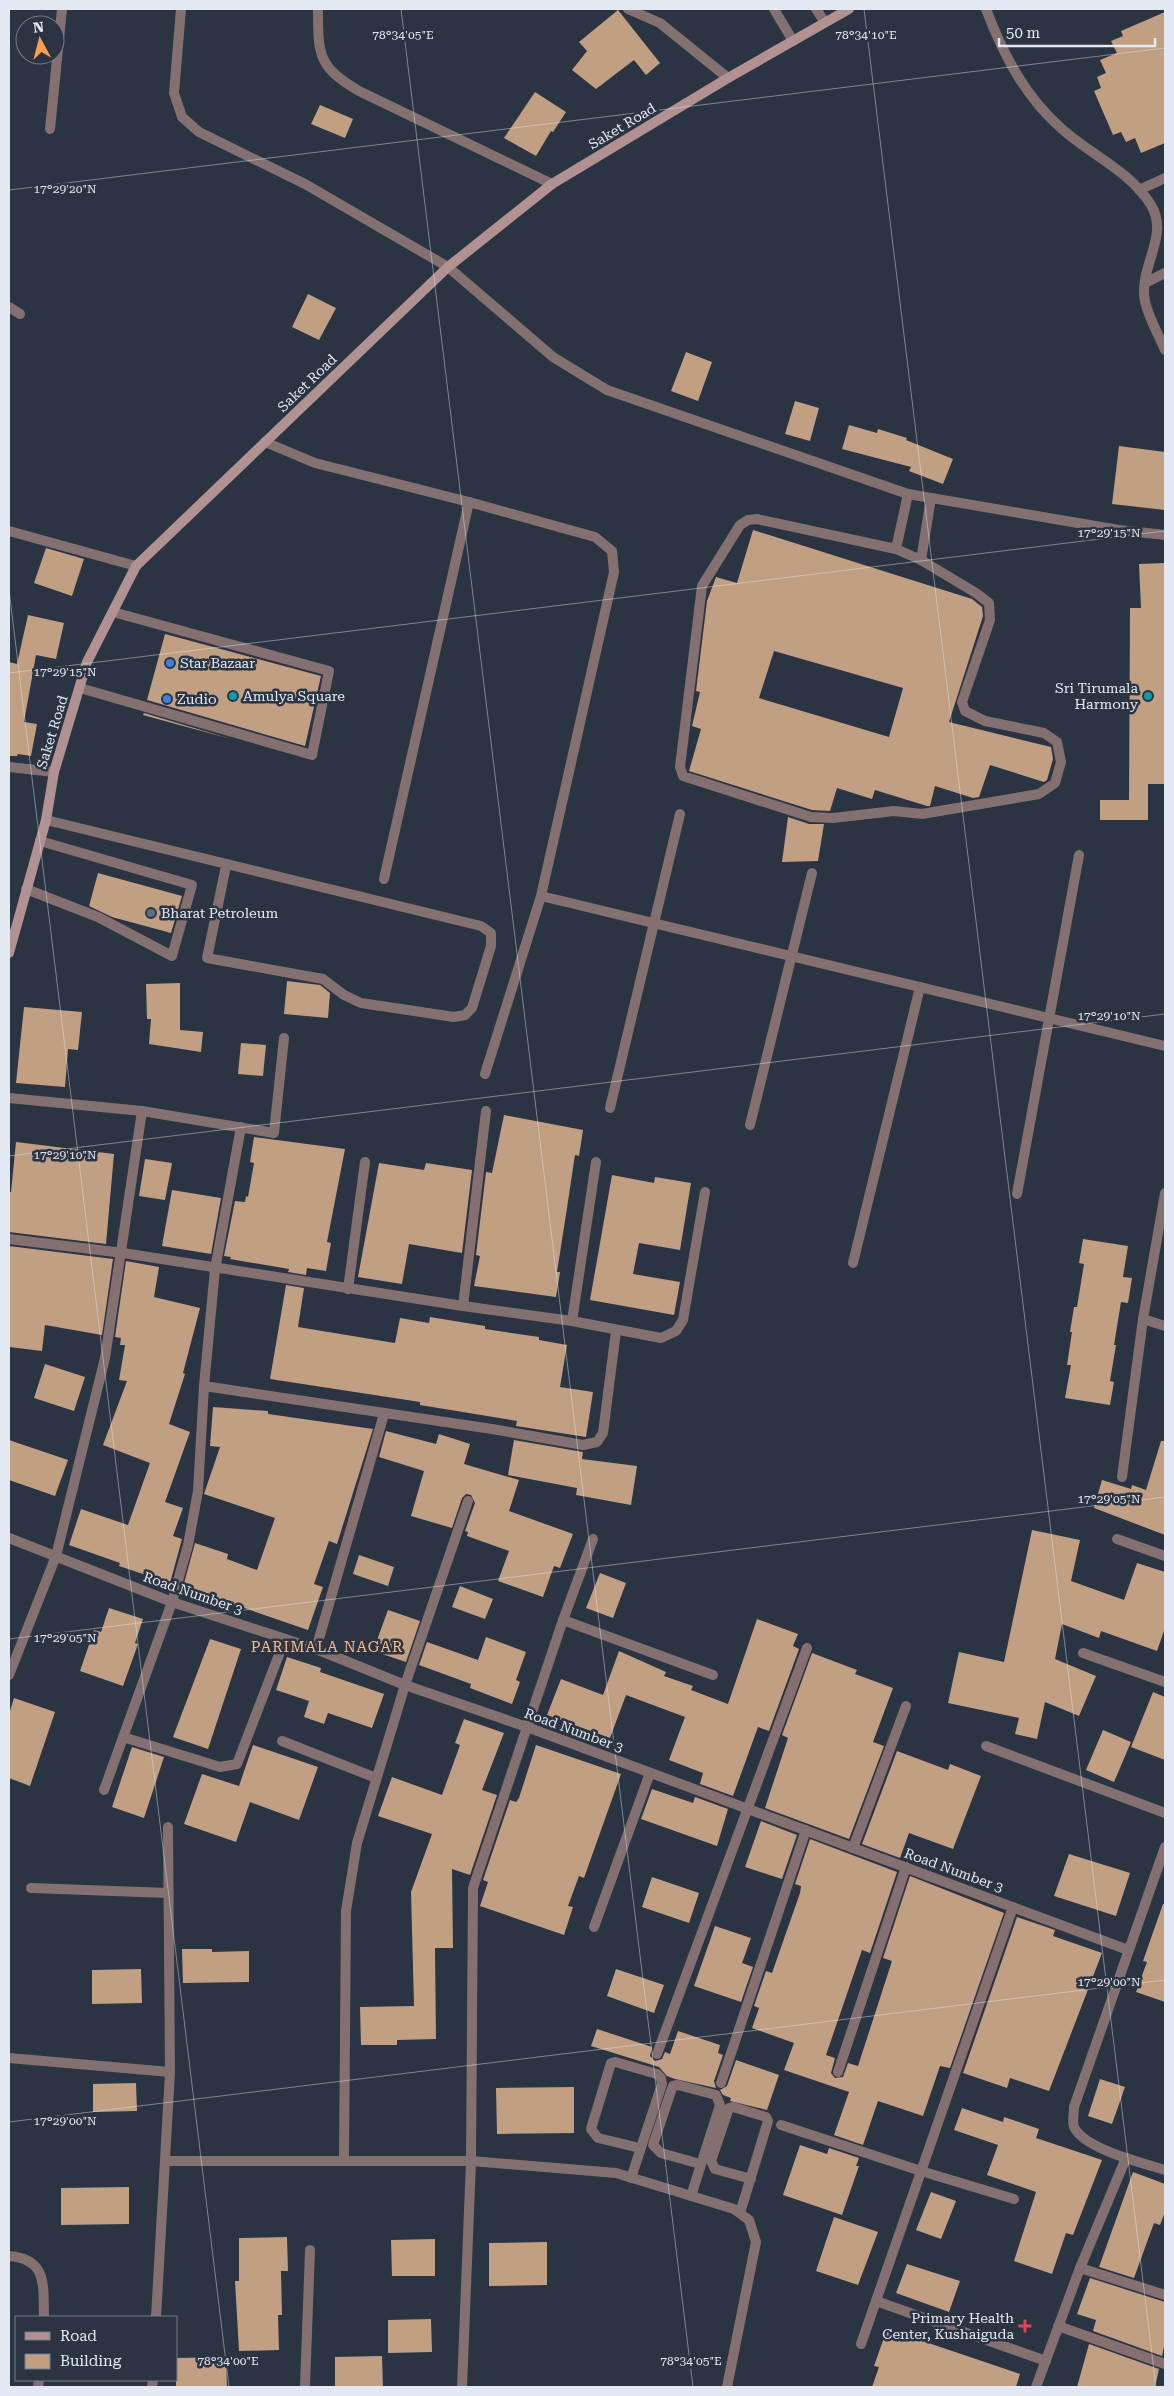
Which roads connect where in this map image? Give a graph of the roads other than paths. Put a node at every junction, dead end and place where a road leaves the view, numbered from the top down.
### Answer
1 (62, 9) edge
2 (181, 9) edge
3 (318, 9) edge
4 (628, 9) edge
5 (774, 9) edge
6 (816, 9) edge
7 (849, 9) edge
8 (986, 9) edge
9 (824, 21) junction
10 (793, 41) junction
11 (728, 78) junction
12 (50, 129) dead end
13 (1165, 178) edge
14 (552, 184) junction
15 (1139, 190) junction
16 (448, 267) junction
17 (1165, 273) edge
18 (1145, 283) junction
19 (9, 307) edge
20 (20, 314) dead end
21 (1165, 350) edge
22 (265, 442) junction
23 (908, 494) junction
24 (931, 498) junction
25 (469, 502) junction
26 (9, 531) edge
27 (1165, 535) edge
28 (896, 549) junction
29 (921, 560) junction
30 (136, 566) junction
31 (113, 612) junction
32 (80, 688) junction
33 (9, 767) edge
34 (54, 772) junction
35 (680, 814) dead end
36 (46, 820) junction
37 (40, 841) junction
38 (1079, 855) dead end
39 (226, 866) junction
40 (812, 873) dead end
41 (384, 879) dead end
42 (26, 889) junction
43 (541, 896) junction
44 (656, 923) junction
45 (9, 953) edge
46 (790, 956) junction
47 (920, 987) junction
48 (1049, 1019) junction
49 (284, 1038) dead end
50 (1165, 1046) edge
51 (485, 1074) dead end
52 (9, 1098) edge
53 (610, 1108) dead end
54 (486, 1111) dead end
55 (142, 1112) junction
56 (750, 1126) dead end
57 (241, 1127) junction
58 (365, 1162) dead end
59 (596, 1162) dead end
60 (706, 1192) dead end
61 (1165, 1193) edge
62 (1017, 1194) dead end
63 (9, 1238) edge
64 (123, 1253) junction
65 (853, 1263) dead end
66 (215, 1269) junction
67 (348, 1289) junction
68 (463, 1306) junction
69 (1143, 1319) junction
70 (572, 1321) junction
71 (1165, 1326) edge
72 (616, 1331) junction
73 (204, 1386) junction
74 (384, 1414) junction
75 (1122, 1477) dead end
76 (468, 1501) dead end
77 (9, 1538) edge
78 (1117, 1539) dead end
79 (593, 1540) dead end
80 (56, 1556) junction
81 (1165, 1556) edge
82 (172, 1602) junction
83 (563, 1620) junction
84 (285, 1638) junction
85 (806, 1648) dead end
86 (316, 1649) junction
87 (1083, 1653) dead end
88 (713, 1675) dead end
89 (9, 1676) edge
90 (1165, 1682) edge
91 (405, 1685) junction
92 (906, 1706) dead end
93 (527, 1727) junction
94 (123, 1737) junction
95 (282, 1741) dead end
96 (986, 1746) dead end
97 (650, 1773) junction
98 (376, 1778) junction
99 (104, 1790) dead end
100 (748, 1809) junction
101 (1165, 1813) edge
102 (168, 1827) dead end
103 (806, 1830) junction
104 (1165, 1847) edge
105 (853, 1848) junction
106 (906, 1867) junction
107 (31, 1888) dead end
108 (168, 1893) junction
109 (1013, 1907) junction
110 (594, 1927) dead end
111 (1128, 1950) junction
112 (657, 2054) dead end
113 (9, 2058) edge
114 (170, 2072) junction
115 (838, 2072) dead end
116 (721, 2083) dead end
117 (781, 2125) dead end
118 (640, 2148) junction
119 (1126, 2158) junction
120 (344, 2160) junction
121 (165, 2161) junction
122 (471, 2161) junction
123 (700, 2164) junction
124 (1165, 2170) edge
125 (921, 2171) junction
126 (631, 2178) junction
127 (751, 2179) junction
128 (691, 2196) junction
129 (1014, 2199) dead end
130 (740, 2214) junction
131 (310, 2250) dead end
132 (9, 2256) edge
133 (1080, 2268) junction
134 (1165, 2296) edge
135 (876, 2301) junction
136 (44, 2316) edge
137 (156, 2316) edge
138 (1058, 2326) junction
139 (861, 2344) dead end
140 (1046, 2361) junction
141 (1165, 2364) edge
142 (305, 2387) edge
143 (462, 2387) edge
144 (727, 2387) edge
145 (1036, 2387) edge

1 - 12 street
2 - 16 street
3 - 14 street
4 - 11 street
5 - 10 street
6 - 9 street
7 - 9 street, Saket Road
8 - 15 street
9 - 10 street, Saket Road
10 - 11 street, Saket Road
11 - 14 street, Saket Road
13 - 15 street
14 - 16 street, Saket Road
15 - 18 street
16 - 22 street, Saket Road
16 - 23 street
17 - 18 street
18 - 21 street
19 - 20 street
22 - 25 street
22 - 30 street, Saket Road
23 - 24 street
23 - 28 street
24 - 27 street
24 - 29 street
25 - 41 street
25 - 43 street
26 - 30 street
28 - 29 street
28 - 29 street
30 - 31 street, Saket Road
31 - 32 street, Saket Road
31 - 32 street
32 - 34 street, Saket Road
33 - 34 street
34 - 36 street, Saket Road
35 - 44 street
36 - 37 street, Saket Road
36 - 39 street
37 - 42 street, Saket Road
37 - 42 street
38 - 48 street
39 - 39 street
40 - 46 street
42 - 45 street, Saket Road
43 - 44 street
43 - 51 street
44 - 46 street
44 - 53 street
46 - 47 street
46 - 56 street
47 - 48 street
47 - 65 street
48 - 50 street
48 - 62 street
49 - 57 street
52 - 55 street
54 - 68 street
55 - 57 street
55 - 64 street
57 - 66 street
58 - 67 street
59 - 70 street
60 - 72 street
61 - 69 street
63 - 64 street
64 - 66 street
64 - 80 street
66 - 67 street
66 - 73 street
67 - 68 street
68 - 70 street
69 - 71 street
69 - 75 street
70 - 72 street
72 - 74 street
73 - 74 street
73 - 82 street
74 - 86 street
76 - 91 street
77 - 80 street, Road Number 3
78 - 81 street
79 - 83 street
80 - 82 street, Road Number 3
80 - 89 street
82 - 84 street, Road Number 3
82 - 94 street
83 - 88 street
83 - 93 street
84 - 86 street, Road Number 3
84 - 94 street
85 - 100 street
86 - 91 street, Road Number 3
87 - 90 street
91 - 93 street, Road Number 3
91 - 98 street
92 - 105 street
93 - 97 street, Road Number 3
93 - 122 street
94 - 99 street
95 - 98 street
96 - 101 street
97 - 100 street, Road Number 3
97 - 110 street
98 - 120 street
100 - 103 street, Road Number 3
100 - 112 street
102 - 108 street
103 - 105 street, Road Number 3
103 - 116 street
104 - 111 street
105 - 106 street, Road Number 3
106 - 109 street, Road Number 3
106 - 115 street
107 - 108 street
108 - 114 street
109 - 111 street, Road Number 3
109 - 125 street
111 - 119 street
113 - 114 street
114 - 121 street
117 - 125 street
118 - 118 street
118 - 126 street
119 - 124 street
119 - 133 street
120 - 121 street
120 - 122 street
121 - 137 street
122 - 126 street
122 - 143 street
123 - 123 street
123 - 128 street
125 - 129 street
125 - 135 street
126 - 128 street
127 - 127 street
127 - 130 street
128 - 130 street
130 - 144 street
131 - 142 street
132 - 136 street
133 - 134 street
133 - 138 street
135 - 139 street
135 - 140 street
138 - 140 street
138 - 141 street
140 - 145 street

